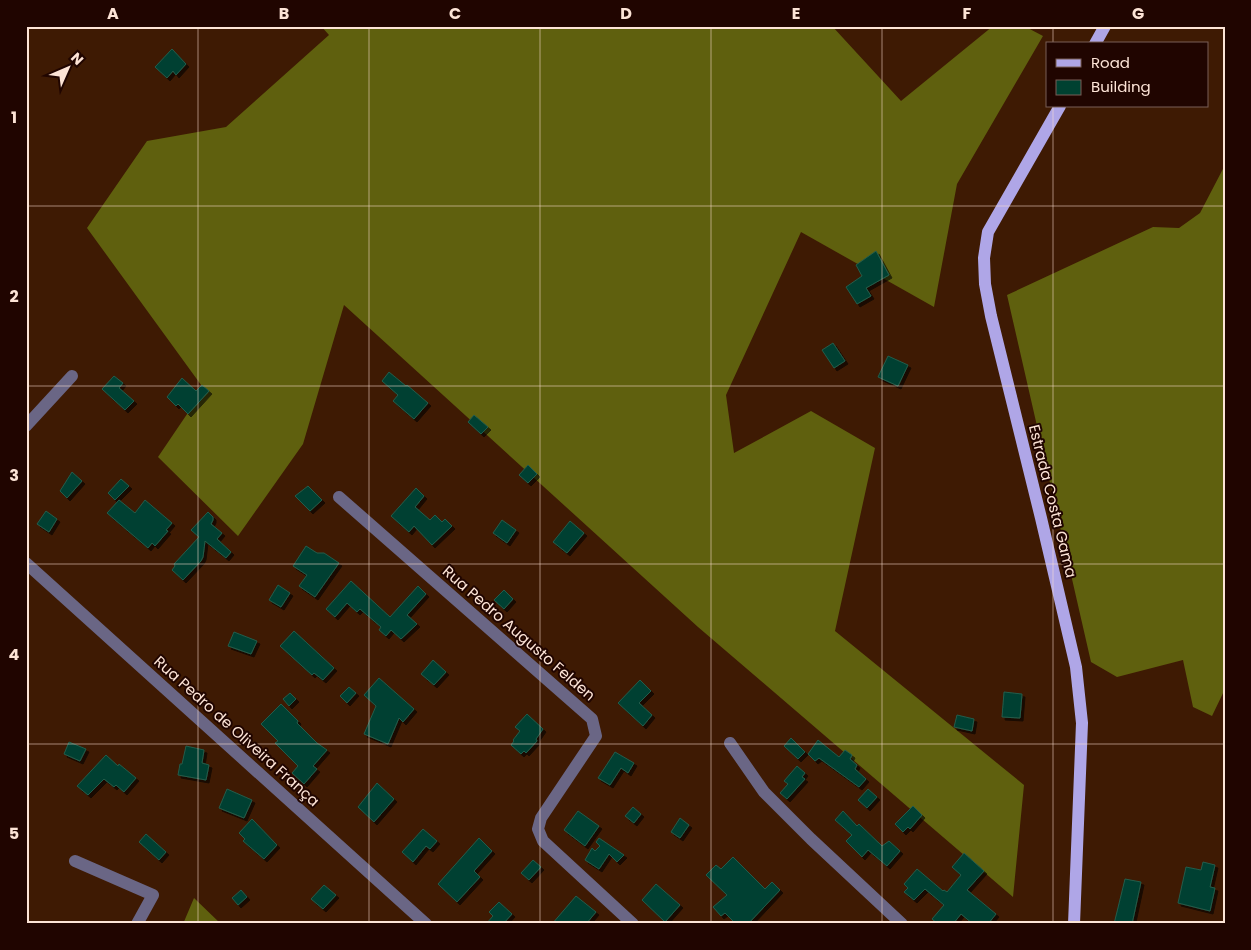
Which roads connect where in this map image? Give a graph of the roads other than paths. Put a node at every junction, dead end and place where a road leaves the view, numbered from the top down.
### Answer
1 (1105, 26) edge
2 (1096, 42) edge
3 (1059, 108) edge
4 (72, 376) dead end
5 (26, 426) edge
6 (339, 496) dead end
7 (26, 563) edge
8 (730, 744) dead end
9 (75, 861) dead end
10 (137, 924) edge
11 (426, 924) edge
12 (633, 924) edge
13 (902, 924) edge
14 (1074, 924) edge

1 - 2 main road
3 - 14 main road, Estrada Costa Gama
4 - 5 street
6 - 12 street, Rua Pedro Augusto Felden
7 - 11 street, Rua Pedro de Oliveira França
8 - 13 street
9 - 10 street

